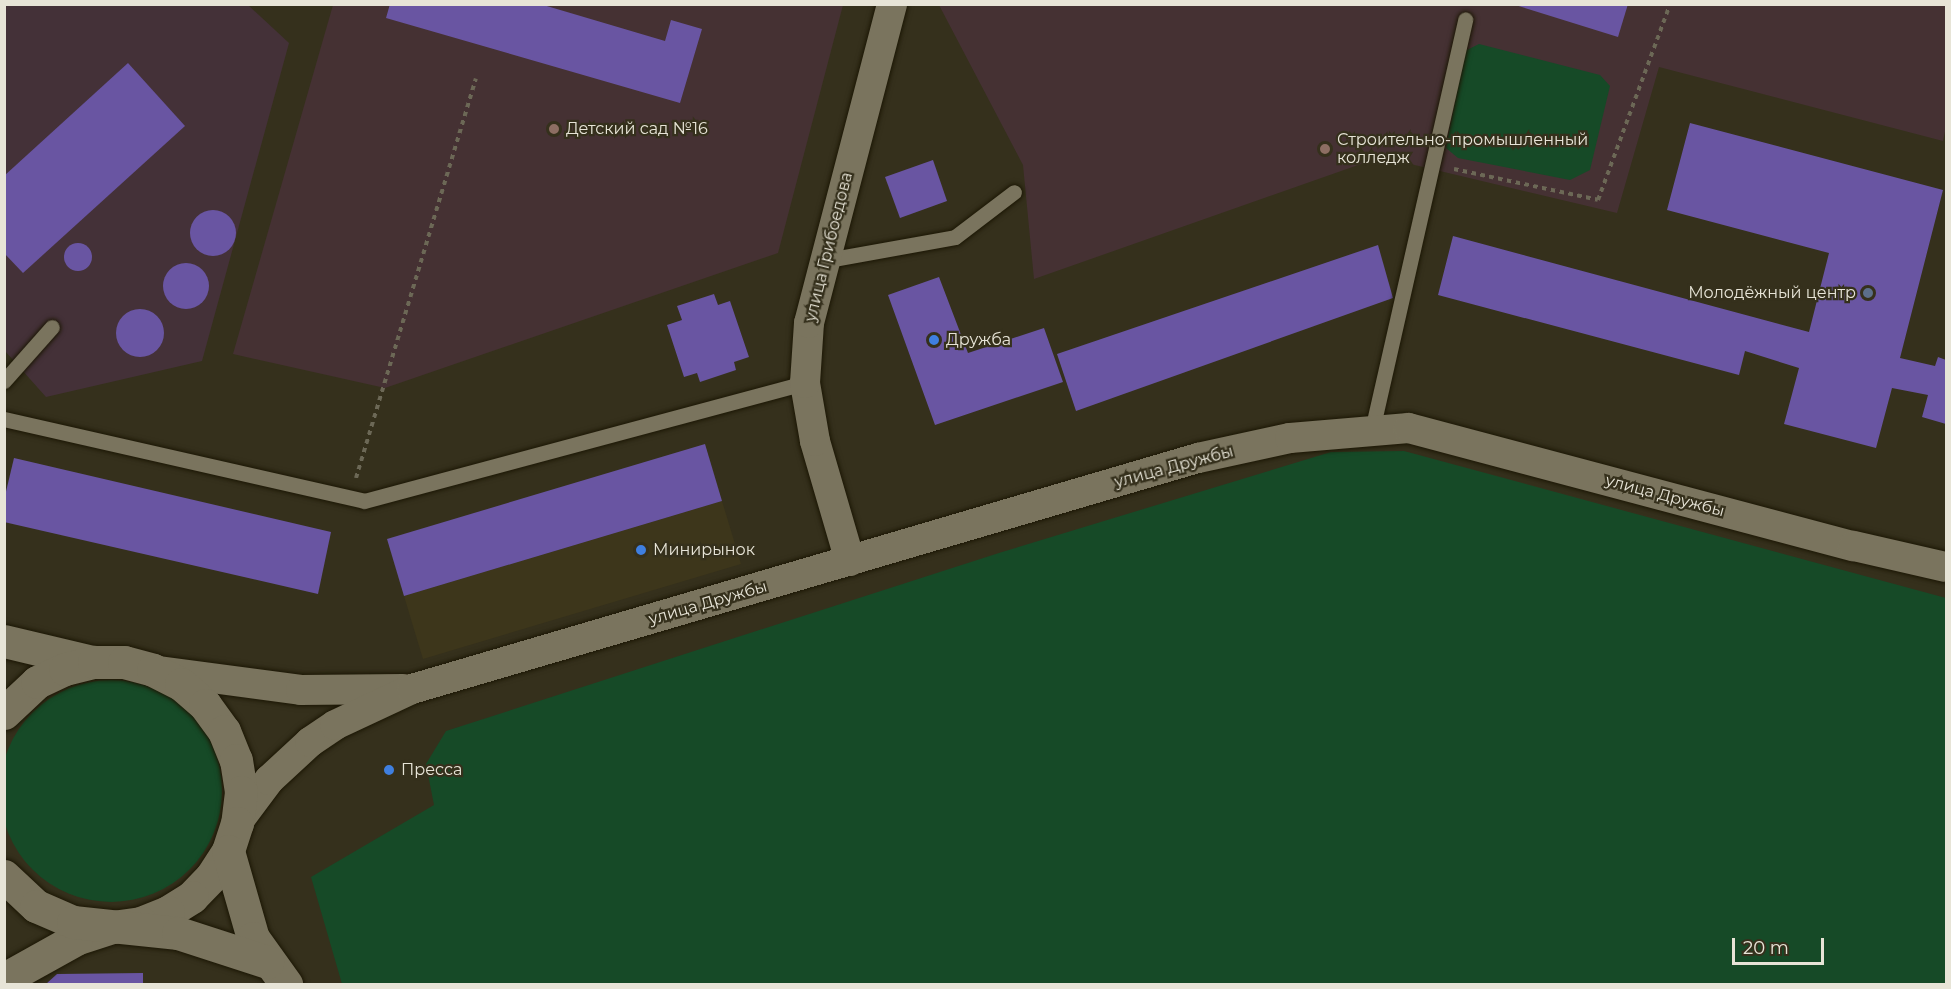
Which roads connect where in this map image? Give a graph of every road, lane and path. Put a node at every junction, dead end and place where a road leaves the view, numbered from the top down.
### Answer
1 (892, 4) edge
2 (1670, 4) edge
3 (1465, 19) dead end
4 (476, 79) dead end
5 (1430, 164) junction
6 (1014, 192) dead end
7 (822, 261) junction
8 (52, 327) dead end
9 (4, 381) edge
10 (805, 382) junction
11 (4, 419) edge
12 (1372, 430) junction
13 (350, 498) junction
14 (850, 561) junction
15 (1947, 567) edge
16 (4, 641) edge
17 (94, 663) junction
18 (153, 670) junction
19 (412, 689) junction
20 (4, 713) edge
21 (232, 837) junction
22 (4, 876) edge
23 (112, 927) junction
24 (276, 973) edge
25 (4, 979) edge

1 - 7 street, улица Грибоедова
2 - 5 path
3 - 5 lane
4 - 13 path
5 - 12 lane
6 - 7 lane
7 - 10 street, улица Грибоедова
8 - 9 lane
10 - 13 lane
10 - 14 street, улица Грибоедова
11 - 13 lane
12 - 14 street, улица Дружбы
12 - 15 street, улица Дружбы
14 - 19 street, улица Дружбы
16 - 17 street
17 - 18 street
17 - 20 street
18 - 19 street
18 - 21 street
19 - 21 street
21 - 23 street
21 - 24 street
22 - 23 street
23 - 24 street
23 - 25 street

